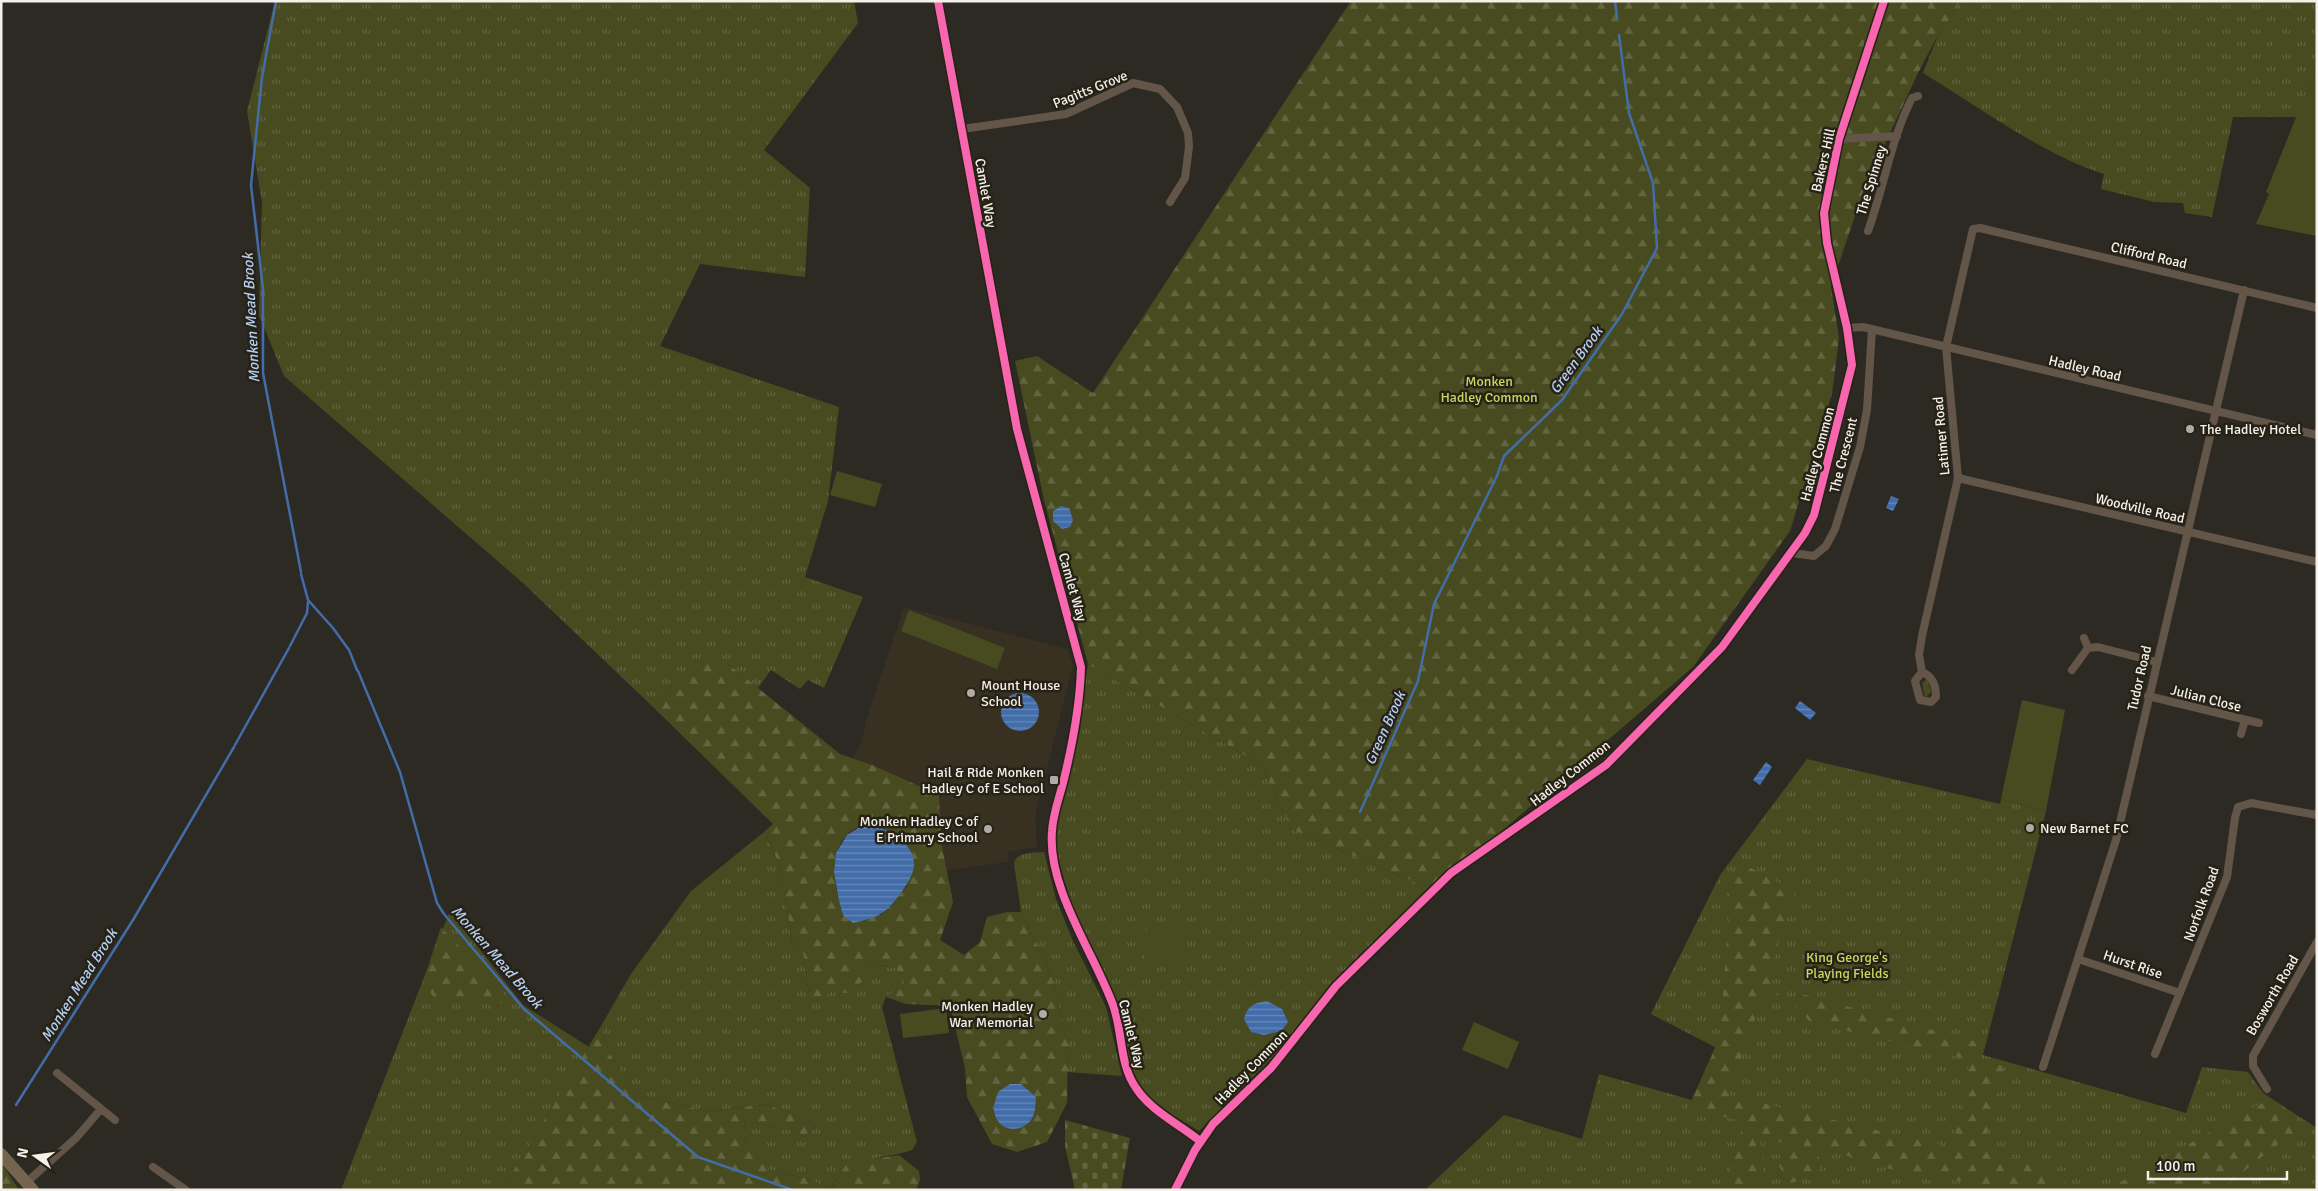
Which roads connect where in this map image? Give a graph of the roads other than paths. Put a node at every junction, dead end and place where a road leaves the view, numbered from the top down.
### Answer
1 (938, 1) edge
2 (1884, 1) edge
3 (1918, 96) dead end
4 (962, 129) junction
5 (1897, 136) junction
6 (1838, 138) junction
7 (1170, 202) dead end
8 (1975, 228) joint
9 (1868, 231) dead end
10 (2244, 290) junction
11 (2317, 308) edge
12 (1847, 328) junction
13 (1872, 329) junction
14 (1946, 348) junction
15 (2215, 411) junction
16 (2317, 435) edge
17 (1958, 478) junction
18 (2186, 532) junction
19 (1792, 552) junction
20 (2317, 562) edge
21 (2084, 638) dead end
22 (2088, 648) junction
23 (2156, 662) junction
24 (2072, 670) dead end
25 (1922, 672) dead end
26 (2148, 696) junction
27 (2245, 720) junction
28 (2259, 723) dead end
29 (2241, 734) dead end
30 (2317, 815) edge
31 (2317, 942) edge
32 (2078, 959) junction
33 (2180, 994) junction
34 (2155, 1054) dead end
35 (2043, 1067) dead end
36 (57, 1073) dead end
37 (2267, 1089) dead end
38 (101, 1109) junction
39 (115, 1120) dead end
40 (1200, 1141) junction
41 (1, 1154) edge
42 (153, 1168) dead end
43 (30, 1186) edge
44 (186, 1190) edge
45 (1175, 1190) edge

1 - 4 street, Camlet Way
2 - 6 street, Bakers Hill
3 - 5 street, The Spinney
4 - 7 street, Pagitts Grove
4 - 40 street, Camlet Way
5 - 6 street, The Spinney
5 - 9 street, The Spinney
6 - 12 street, Bakers Hill
8 - 10 street, Clifford Road
8 - 14 street, Latimer Road
10 - 11 street, Clifford Road
10 - 15 street, Tudor Road
12 - 13 street, Hadley Road
12 - 19 street, Hadley Common
13 - 14 street, Hadley Road
13 - 19 street, The Crescent
14 - 15 street, Hadley Road
14 - 17 street, Latimer Road
15 - 16 street, Hadley Road
15 - 18 street, Tudor Road
17 - 18 street, Woodville Road
17 - 25 street, Latimer Road
18 - 20 street, Woodville Road
18 - 23 street, Tudor Road
19 - 40 street, Hadley Common
21 - 22 street
22 - 23 street
22 - 24 street
23 - 26 street, Tudor Road
26 - 27 street, Julian Close
26 - 32 street, Tudor Road
27 - 28 street, Julian Close
27 - 29 street
30 - 33 street, Norfolk Road
31 - 37 street, Bosworth Road
32 - 33 street, Hurst Rise
32 - 35 street, Tudor Road
33 - 34 street, Norfolk Road
36 - 38 street
38 - 39 street
38 - 43 street
40 - 45 street
41 - 43 main road
42 - 44 street

